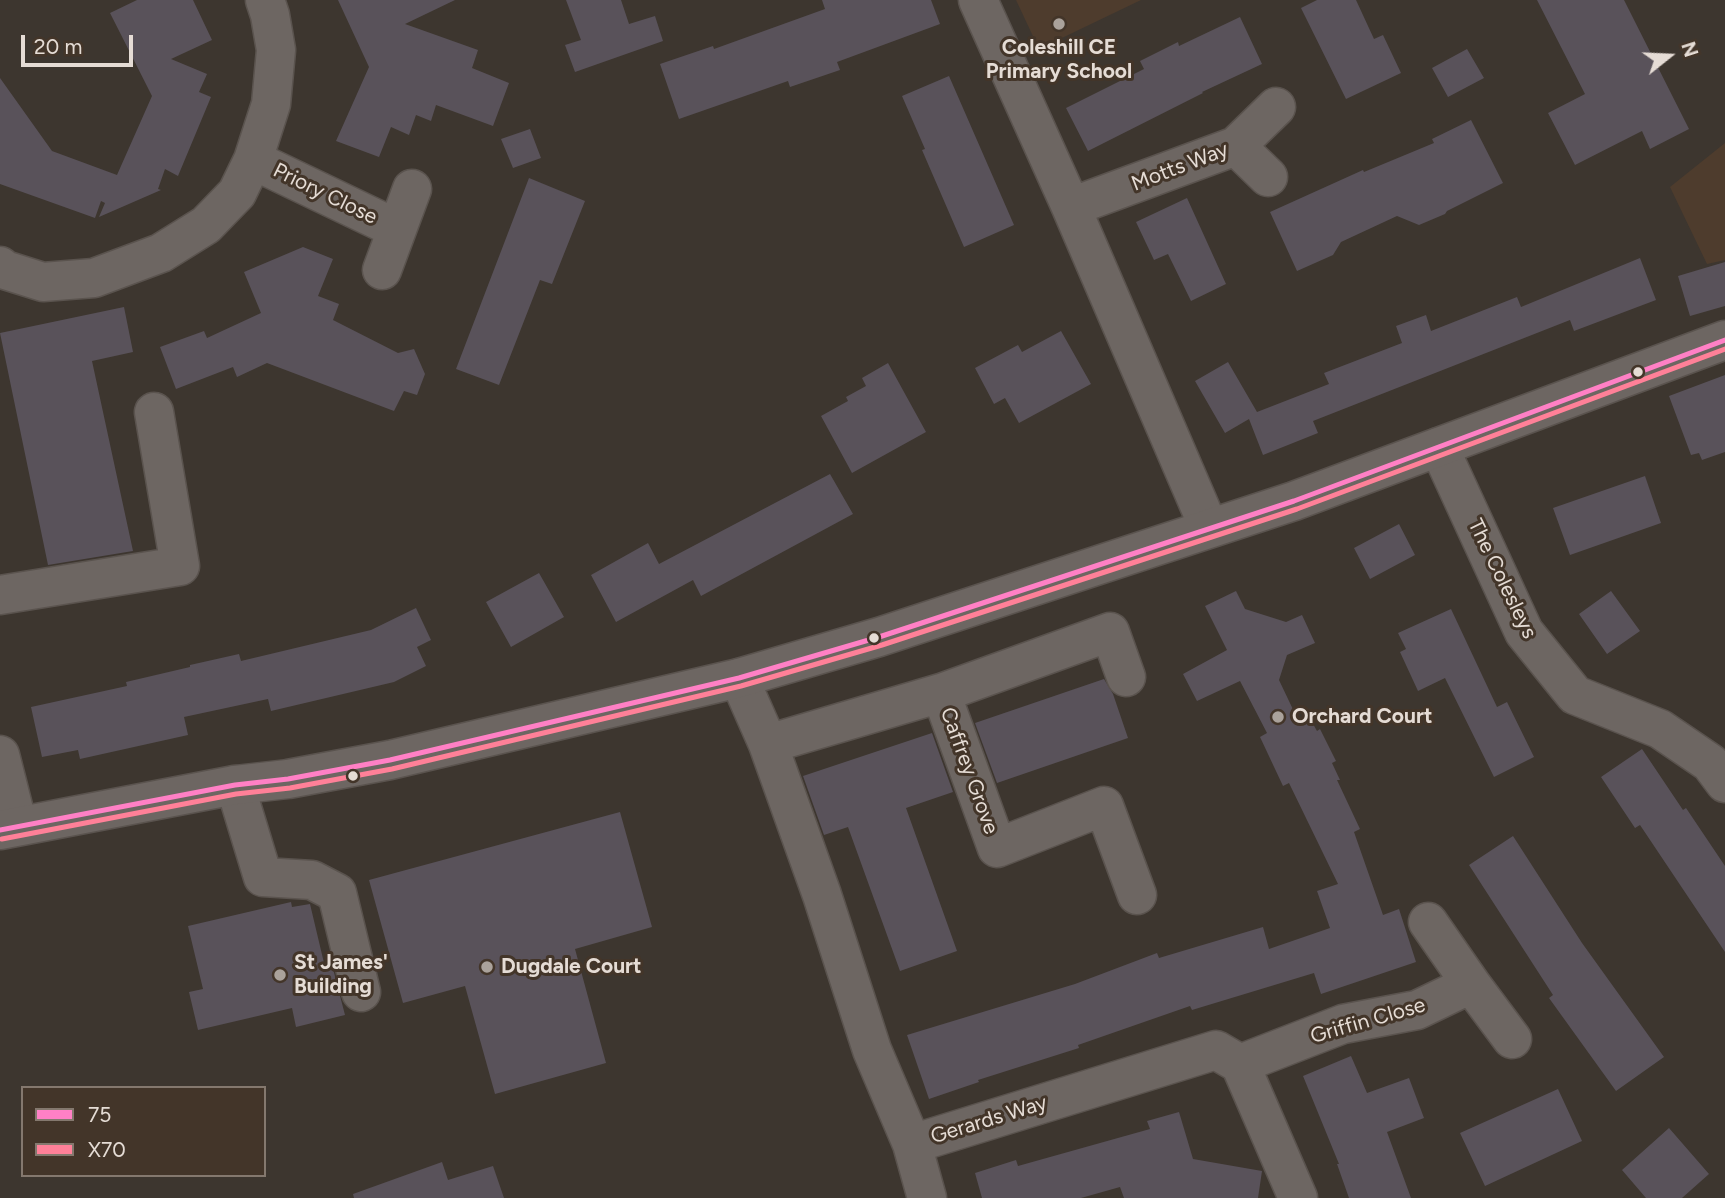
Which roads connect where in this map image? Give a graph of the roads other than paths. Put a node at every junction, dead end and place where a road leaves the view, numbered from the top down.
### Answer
1 (265, 0) edge
2 (978, 0) edge
3 (1276, 107) dead end
4 (1236, 146) junction
5 (253, 160) junction
6 (1268, 177) dead end
7 (412, 189) dead end
8 (1071, 208) junction
9 (397, 229) junction
10 (0, 266) edge
11 (382, 270) dead end
12 (1725, 340) edge
13 (154, 412) dead end
14 (1439, 447) junction
15 (1209, 527) junction
16 (0, 595) edge
17 (1126, 677) dead end
18 (739, 678) junction
19 (941, 693) junction
20 (768, 744) junction
21 (0, 755) edge
22 (1725, 783) edge
23 (235, 785) junction
24 (9, 828) edge
25 (1137, 895) dead end
26 (1428, 922) dead end
27 (1471, 985) junction
28 (361, 992) dead end
29 (1512, 1039) dead end
30 (1240, 1064) junction
31 (912, 1144) junction
32 (927, 1198) edge
33 (1298, 1198) edge

1 - 5 street
2 - 8 street
3 - 4 street, Motts Way
4 - 6 street
4 - 8 street, Motts Way
5 - 9 street, Priory Close
5 - 10 street
7 - 9 street, Priory Close
8 - 15 street
9 - 11 street, Priory Close
12 - 14 street
13 - 16 street
14 - 15 street
14 - 22 street, The Colesleys
15 - 18 street
17 - 19 street, Caffrey Grove
18 - 20 street, Gerards Way
18 - 23 street
19 - 20 street, Caffrey Grove
19 - 25 street, Caffrey Grove
20 - 31 street, Gerards Way
21 - 24 street
23 - 24 street
23 - 28 street
26 - 27 street
27 - 29 street
27 - 30 street, Griffin Close
30 - 31 street, Gerards Way
30 - 33 street
31 - 32 street

